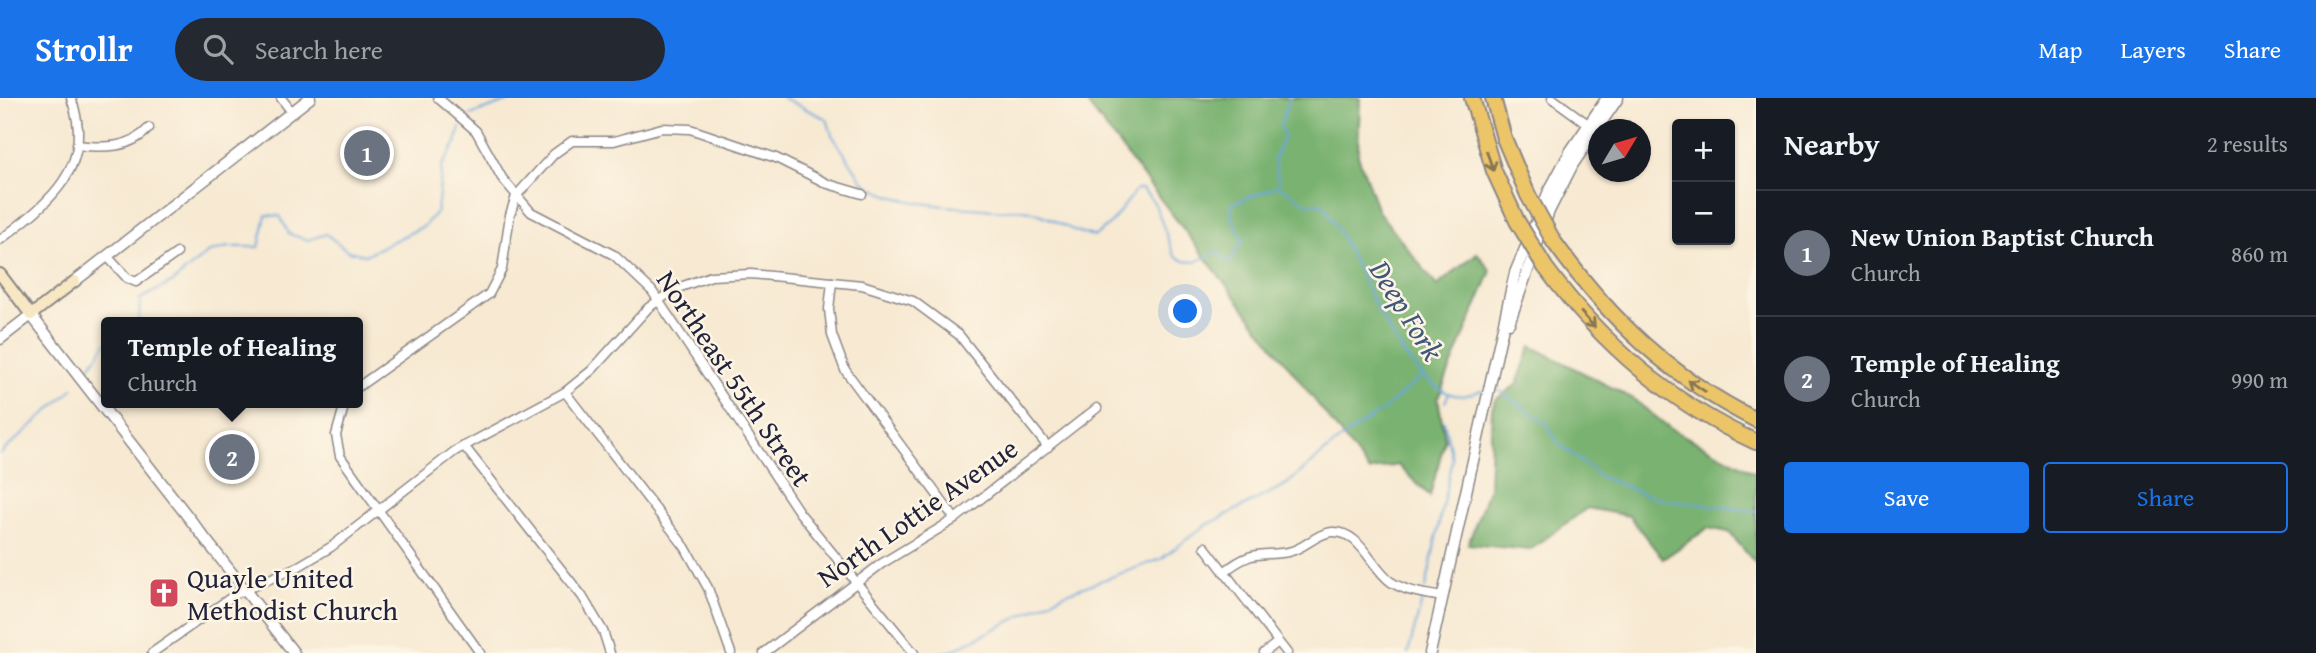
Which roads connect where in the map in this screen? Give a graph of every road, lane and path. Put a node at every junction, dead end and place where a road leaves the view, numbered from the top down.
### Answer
1 (71, 98) edge
2 (281, 98) edge
3 (310, 98) edge
4 (438, 98) edge
5 (1472, 98) edge
6 (1493, 98) edge
7 (1552, 98) edge
8 (1607, 98) edge
9 (1618, 98) edge
10 (292, 112) junction
11 (1595, 119) edge
12 (1598, 119) edge
13 (1588, 125) edge
14 (149, 128) dead end
15 (1588, 133) edge
16 (77, 145) junction
17 (862, 194) dead end
18 (516, 196) junction
19 (0, 240) edge
20 (177, 253) dead end
21 (107, 256) junction
22 (0, 274) edge
23 (75, 281) joint
24 (832, 282) junction
25 (658, 300) junction
26 (31, 315) junction
27 (0, 339) edge
28 (363, 383) edge
29 (565, 392) junction
30 (101, 405) edge
31 (103, 408) edge
32 (344, 408) edge
33 (1097, 408) dead end
34 (1756, 419) edge
35 (1756, 442) edge
36 (464, 446) junction
37 (1048, 447) junction
38 (378, 510) junction
39 (955, 519) junction
40 (1205, 547) dead end
41 (1224, 572) junction
42 (857, 582) junction
43 (245, 590) junction
44 (1443, 597) junction
45 (1278, 642) junction
46 (152, 653) edge
47 (295, 653) edge
48 (481, 653) edge
49 (610, 653) edge
50 (731, 653) edge
51 (764, 653) edge
52 (914, 653) edge
53 (1264, 653) edge
54 (1287, 653) edge
55 (1430, 653) edge

1 - 16 street
2 - 10 street
3 - 10 street
4 - 18 street, Northeast 55th Street
5 -> 35 highway, bridge
34 -> 6 highway, bridge
7 - 13 street
8 - 11 street
9 - 12 street
10 - 21 street
14 - 16 street
15 - 44 street
16 - 19 street
17 - 18 street
18 - 25 street, Northeast 55th Street
18 - 28 street
20 - 21 street
21 - 23 street
22 - 26 main road
23 - 26 main road
24 - 25 street
24 - 37 street
24 - 39 street
25 - 29 street
25 - 42 street, Northeast 55th Street
26 - 27 street
26 - 30 street
29 - 36 street
29 - 50 street
31 - 43 street
32 - 38 street
33 - 37 street, North Lottie Avenue
36 - 38 street
36 - 49 street
37 - 39 street, North Lottie Avenue
38 - 43 street
38 - 48 street
39 - 42 street, North Lottie Avenue
40 - 41 street
41 - 44 street
41 - 45 street
42 - 51 street, North Lottie Avenue
42 - 52 street, Northeast 55th Street
43 - 46 street
43 - 47 street
44 - 55 street
45 - 53 street
45 - 54 street

